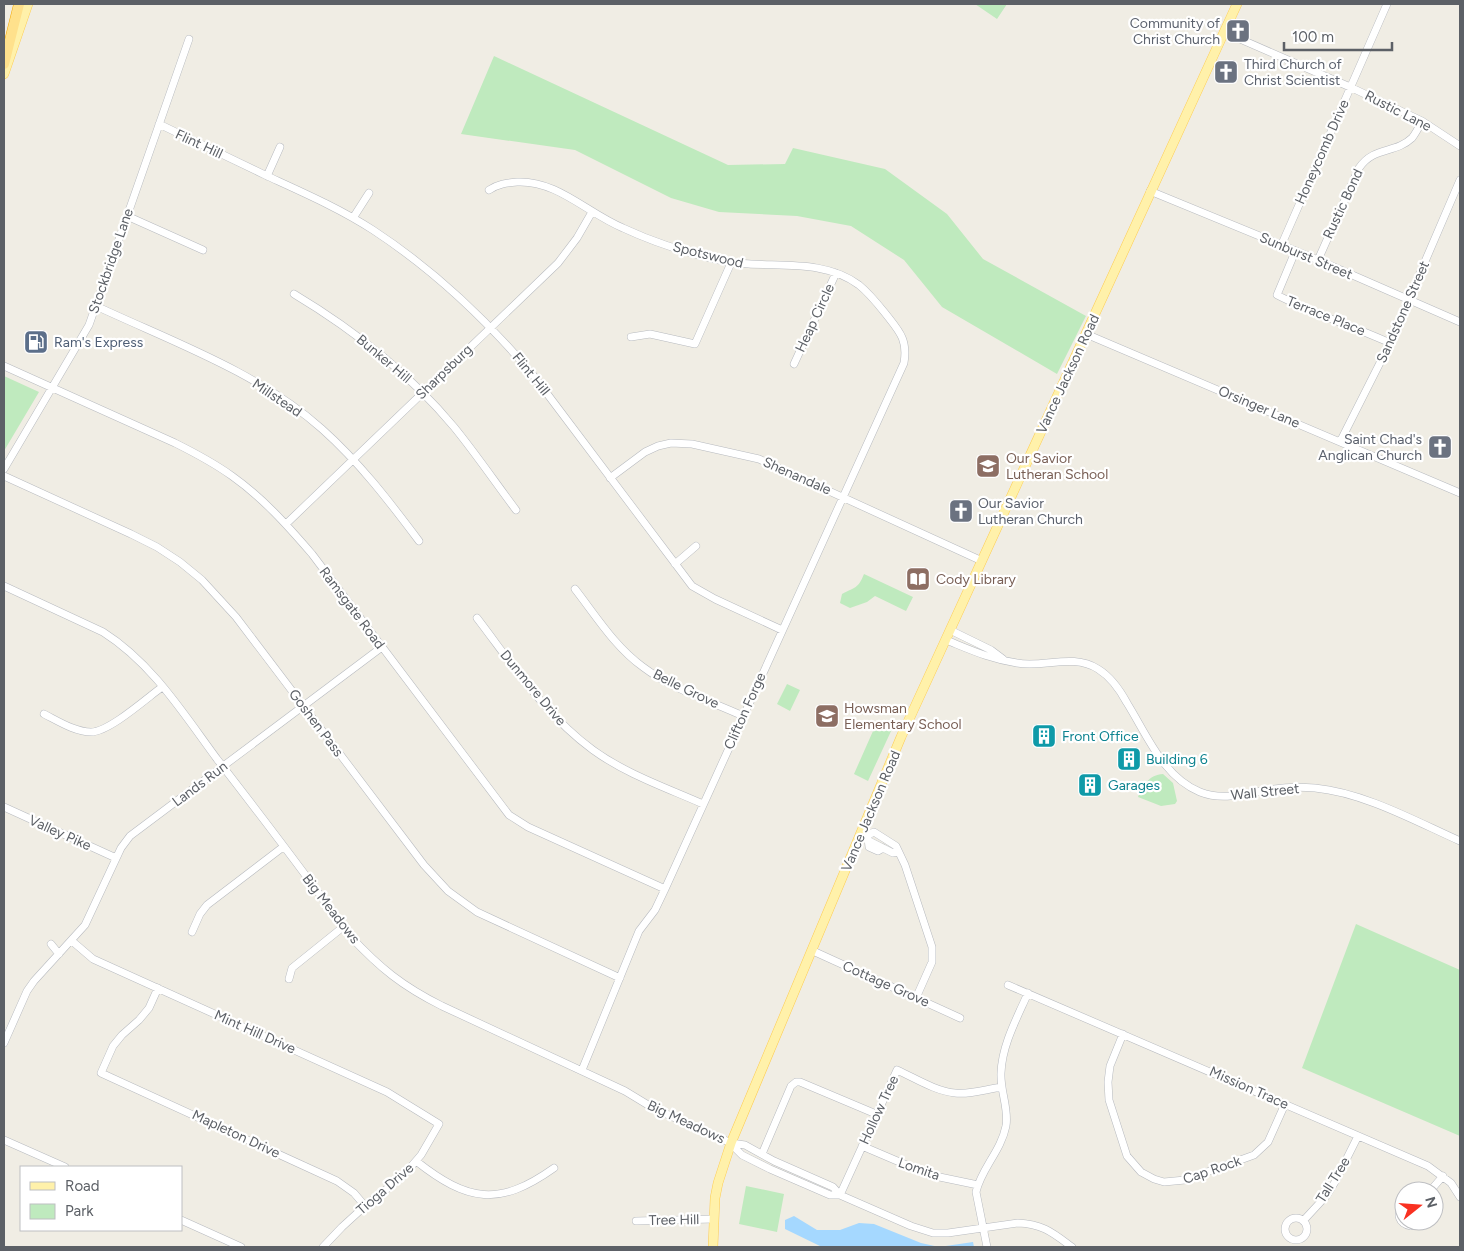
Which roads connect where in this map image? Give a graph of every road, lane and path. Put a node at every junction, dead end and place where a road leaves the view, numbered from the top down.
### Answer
1 (19, 4) edge
2 (28, 4) edge
3 (1236, 4) edge
4 (1387, 4) edge
5 (1224, 32) junction
6 (189, 39) dead end
7 (4, 64) edge
8 (4, 74) edge
9 (1350, 87) junction
10 (1422, 121) junction
11 (159, 124) junction
12 (1460, 146) edge
13 (280, 147) dead end
14 (267, 176) junction
15 (1460, 180) edge
16 (489, 190) dead end
17 (1150, 191) junction
18 (369, 193) dead end
19 (592, 212) junction
20 (127, 216) junction
21 (353, 218) junction
22 (1281, 246) junction
23 (204, 250) dead end
24 (1295, 252) junction
25 (1318, 260) junction
26 (731, 263) junction
27 (836, 273) junction
28 (294, 294) dead end
29 (1409, 300) junction
30 (96, 306) junction
31 (1460, 322) edge
32 (490, 327) junction
33 (1086, 334) junction
34 (631, 337) dead end
35 (1390, 343) junction
36 (906, 350) joint
37 (794, 364) dead end
38 (4, 366) edge
39 (52, 387) junction
40 (422, 393) junction
41 (1340, 442) junction
42 (353, 459) junction
43 (4, 469) edge
44 (4, 476) edge
45 (610, 478) junction
46 (1460, 493) edge
47 (843, 496) junction
48 (516, 510) dead end
49 (286, 524) junction
50 (419, 541) dead end
51 (696, 546) dead end
52 (982, 561) junction
53 (675, 564) junction
54 (4, 586) edge
55 (575, 589) dead end
56 (477, 618) dead end
57 (782, 630) junction
58 (950, 630) junction
59 (946, 640) junction
60 (382, 648) junction
61 (1003, 659) junction
62 (162, 687) junction
63 (303, 707) junction
64 (44, 714) dead end
65 (743, 716) junction
66 (223, 767) junction
67 (703, 804) junction
68 (4, 807) edge
69 (866, 836) junction
70 (1460, 841) edge
71 (283, 847) junction
72 (898, 852) junction
73 (116, 858) junction
74 (665, 889) junction
75 (344, 927) junction
76 (192, 932) dead end
77 (72, 941) junction
78 (51, 944) dead end
79 (812, 951) junction
80 (59, 954) junction
81 (620, 978) junction
82 (289, 979) dead end
83 (1008, 985) dead end
84 (158, 988) junction
85 (1028, 993) junction
86 (916, 998) junction
87 (960, 1018) dead end
88 (1123, 1034) junction
89 (4, 1042) edge
90 (582, 1070) junction
91 (1002, 1087) junction
92 (1285, 1104) junction
93 (876, 1114) junction
94 (439, 1124) joint
95 (1358, 1136) junction
96 (4, 1140) edge
97 (731, 1143) junction
98 (862, 1146) junction
99 (762, 1154) junction
100 (416, 1162) junction
101 (62, 1166) edge
102 (554, 1168) dead end
103 (1443, 1176) junction
104 (1439, 1181) edge
105 (978, 1185) junction
106 (840, 1195) junction
107 (1460, 1197) edge
108 (365, 1206) junction
109 (713, 1219) junction
110 (182, 1220) edge
111 (1303, 1220) dead end
112 (636, 1221) dead end
113 (984, 1228) junction
114 (241, 1247) edge
115 (323, 1247) edge
116 (713, 1247) edge
117 (987, 1247) edge
118 (1072, 1247) edge

1 - 7 highway
2 - 8 main road
3 - 5 main road, Vance Jackson Road
4 - 9 street, Honeycomb Drive
5 - 9 street, Rustic Lane
5 - 17 main road, Vance Jackson Road
6 - 11 street, Stockbridge Lane
9 - 10 street, Rustic Lane
9 - 22 street, Honeycomb Drive
10 - 12 street, Rustic Lane
10 - 25 street, Rustic Bond
11 - 14 street, Flint Hill
11 - 20 street, Stockbridge Lane
13 - 14 street
14 - 21 street, Flint Hill
15 - 29 street, Sandstone Street
16 - 19 street, Spotswood
17 - 22 street, Sunburst Street
17 - 33 main road, Vance Jackson Road
18 - 21 street
19 - 26 street, Spotswood
19 - 32 street, Sharpsburg
20 - 23 street
20 - 30 street, Stockbridge Lane
21 - 32 street, Flint Hill
22 - 24 street, Sunburst Street
24 - 25 street, Sunburst Street
24 - 35 street, Terrace Place
25 - 29 street, Sunburst Street
26 - 27 street, Spotswood
26 - 34 street
27 - 36 street, Spotswood
27 - 37 street, Heap Circle
28 - 40 street, Bunker Hill
29 - 31 street, Sunburst Street
29 - 35 street, Sandstone Street
30 - 39 street, Stockbridge Lane
30 - 42 street, Millstead
32 - 40 street, Sharpsburg
32 - 45 street, Flint Hill
33 - 41 street, Orsinger Lane
33 - 52 main road, Vance Jackson Road
35 - 41 street, Sandstone Street
36 - 47 street, Clifton Forge
38 - 39 street, Ramsgate Road
39 - 43 street, Stockbridge Lane
39 - 49 street, Ramsgate Road
40 - 42 street, Sharpsburg
40 - 48 street, Bunker Hill
41 - 46 street, Orsinger Lane
42 - 49 street, Sharpsburg
42 - 50 street, Millstead
44 - 63 street, Goshen Pass
45 - 47 street, Shenandale
45 - 53 street, Flint Hill
47 - 52 street, Shenandale
47 - 57 street, Clifton Forge
49 - 60 street, Ramsgate Road
51 - 53 street
52 - 58 main road, Vance Jackson Road
53 - 57 street, Flint Hill
54 - 62 street, Big Meadows
55 - 65 street, Belle Grove
56 - 67 street, Dunmore Drive
57 - 65 street, Clifton Forge
58 - 59 main road, Vance Jackson Road
58 - 61 street, Wall Street
59 - 61 street, Wall Street
59 - 69 main road, Vance Jackson Road
60 - 63 street, Lands Run
60 - 74 street, Ramsgate Road
61 - 70 street, Wall Street
62 - 64 street
62 - 66 street, Big Meadows
63 - 66 street, Lands Run
63 - 81 street, Goshen Pass
65 - 67 street, Clifton Forge
66 - 71 street, Big Meadows
66 - 73 street, Lands Run
67 - 74 street, Clifton Forge
68 - 73 street, Valley Pike
69 - 72 street
69 - 72 street
69 - 79 main road, Vance Jackson Road
71 - 75 street, Big Meadows
71 - 76 street
72 - 86 street
73 - 77 street, Lands Run
74 - 81 street, Clifton Forge
75 - 82 street
75 - 90 street, Big Meadows
77 - 80 street, Lands Run
77 - 84 street, Mint Hill Drive
78 - 80 street
79 - 86 street, Cottage Grove
79 - 97 main road, Vance Jackson Road
80 - 89 street, Lands Run
81 - 90 street, Clifton Forge
83 - 85 street, Mission Trace
84 - 94 street, Mint Hill Drive
84 - 108 street, Mapleton Drive
85 - 88 street, Mission Trace
85 - 91 street
86 - 87 street, Cottage Grove
88 - 92 street, Mission Trace
88 - 92 street, Cap Rock
90 - 97 street, Big Meadows
91 - 93 street, Hollow Tree
91 - 105 street
92 - 95 street, Mission Trace
93 - 98 street, Hollow Tree
93 - 99 street
94 - 100 street, Tioga Drive
95 - 103 street, Mission Trace
95 - 111 street, Tall Tree
96 - 101 street
97 - 99 street, Big Meadows
97 - 106 street, Big Meadows
97 - 109 main road, Vance Jackson Road
98 - 105 street, Lomita
98 - 106 street, Hollow Tree
99 - 106 street, Big Meadows
100 - 102 street
100 - 108 street, Tioga Drive
103 - 104 street
103 - 107 street, Mission Trace
105 - 113 street
106 - 113 street, Big Meadows
108 - 115 street, Tioga Drive
109 - 112 street, Tree Hill
109 - 116 main road, Vance Jackson Road
110 - 114 street
113 - 117 street
113 - 118 street, Big Meadows

